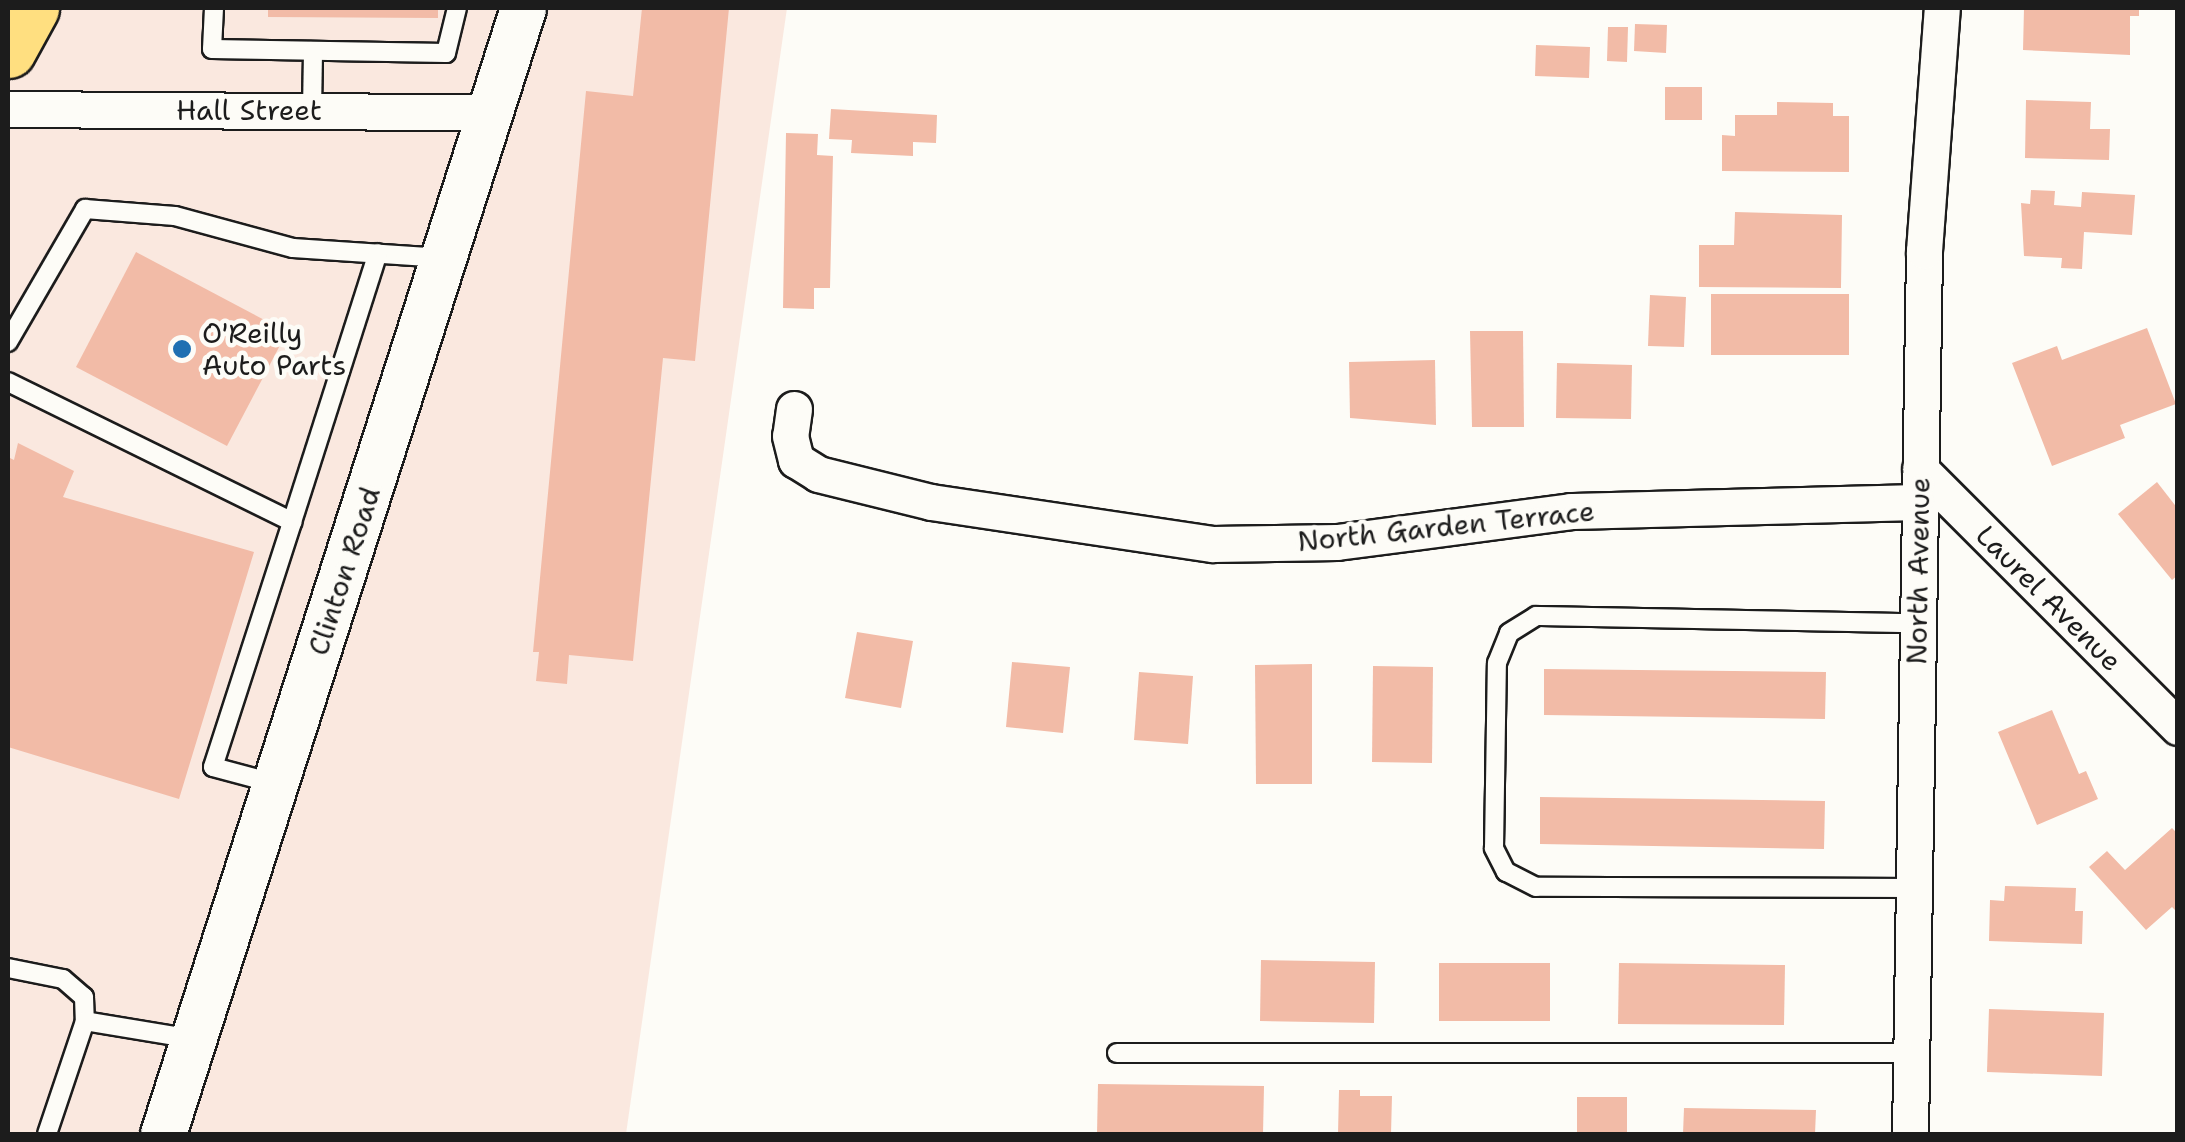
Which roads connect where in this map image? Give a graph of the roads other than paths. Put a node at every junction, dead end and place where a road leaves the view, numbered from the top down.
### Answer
1 (31, 8) edge
2 (214, 8) edge
3 (456, 8) edge
4 (524, 8) edge
5 (1942, 8) edge
6 (8, 50) edge
7 (313, 51) junction
8 (8, 108) edge
9 (312, 110) junction
10 (490, 112) junction
11 (378, 253) junction
12 (444, 258) junction
13 (8, 342) edge
14 (8, 382) edge
15 (794, 409) dead end
16 (1920, 486) junction
17 (292, 522) junction
18 (1917, 624) junction
19 (2178, 727) edge
20 (276, 783) junction
21 (1914, 888) junction
22 (8, 968) edge
23 (85, 1021) junction
24 (194, 1039) junction
25 (1117, 1053) dead end
26 (1912, 1053) junction
27 (47, 1134) edge
28 (164, 1134) edge
29 (1910, 1134) edge

1 - 6 highway
2 - 7 lane
3 - 7 lane
4 - 10 street, Clinton Road
5 - 16 street, North Avenue
7 - 9 lane
8 - 9 street, Hall Street
9 - 10 street, Hall Street
10 - 12 street, Clinton Road
11 - 12 lane
11 - 13 lane
11 - 17 lane
12 - 20 street, Clinton Road
14 - 17 lane
15 - 16 street, North Garden Terrace
16 - 18 street, North Avenue
16 - 19 street, Laurel Avenue
17 - 20 lane
18 - 21 street, North Avenue
18 - 21 lane
20 - 24 street, Clinton Road
21 - 26 street, North Avenue
22 - 23 lane
23 - 24 lane
23 - 27 lane
24 - 28 street, Clinton Road
25 - 26 lane
26 - 29 street, North Avenue

